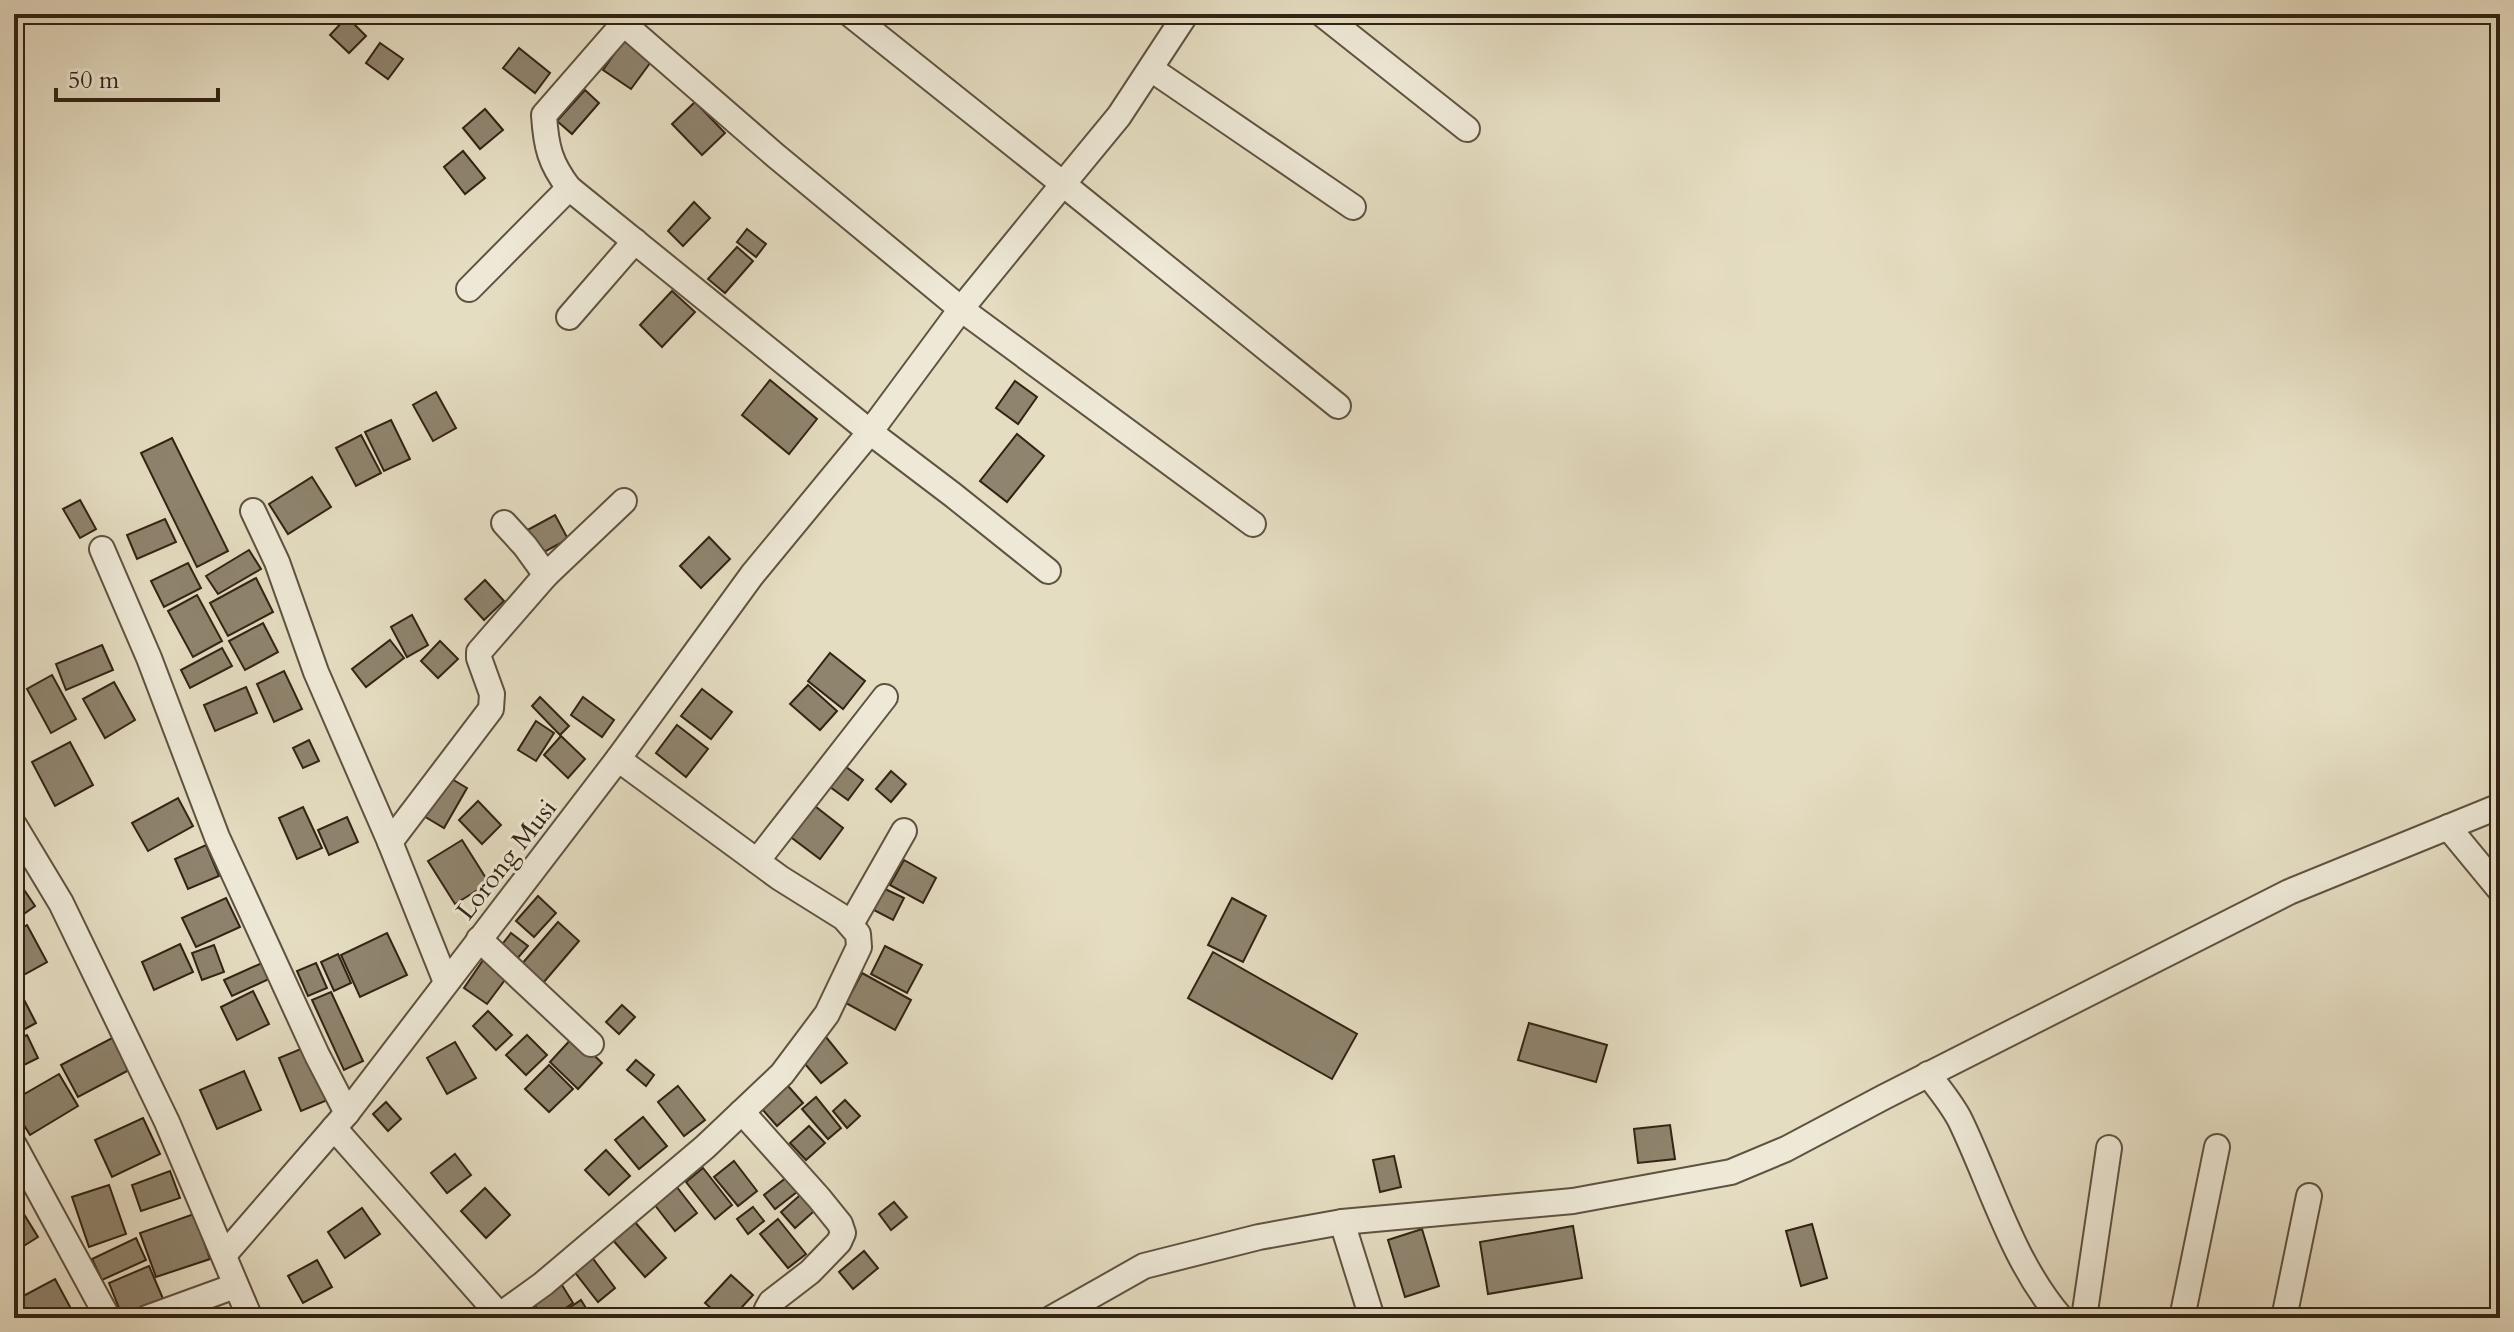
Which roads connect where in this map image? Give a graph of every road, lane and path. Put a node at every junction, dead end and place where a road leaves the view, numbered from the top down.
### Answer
1 (850, 14) edge
2 (1186, 14) edge
3 (1322, 14) edge
4 (628, 19) edge
5 (1151, 69) junction
6 (1467, 129) dead end
7 (1063, 184) junction
8 (569, 188) junction
9 (1353, 207) dead end
10 (635, 241) junction
11 (469, 289) dead end
12 (961, 309) junction
13 (569, 317) dead end
14 (1338, 406) dead end
15 (870, 432) junction
16 (624, 501) dead end
17 (253, 511) dead end
18 (504, 523) dead end
19 (1253, 524) dead end
20 (102, 549) dead end
21 (1048, 571) dead end
22 (546, 575) junction
23 (885, 697) dead end
24 (618, 759) junction
25 (2500, 806) edge
26 (2448, 827) junction
27 (904, 831) dead end
28 (18, 840) edge
29 (390, 842) junction
30 (757, 861) junction
31 (2500, 890) edge
32 (851, 924) junction
33 (479, 939) junction
34 (446, 982) junction
35 (591, 1044) dead end
36 (1928, 1074) junction
37 (742, 1112) junction
38 (341, 1120) junction
39 (14, 1145) edge
40 (2217, 1147) dead end
41 (2109, 1148) dead end
42 (2309, 1196) dead end
43 (1342, 1222) junction
44 (224, 1255) junction
45 (235, 1286) junction
46 (501, 1316) edge
47 (108, 1318) edge
48 (147, 1318) edge
49 (250, 1318) edge
50 (773, 1318) edge
51 (1052, 1318) edge
52 (1372, 1318) edge
53 (2061, 1318) edge
54 (2084, 1318) edge
55 (2182, 1318) edge
56 (2284, 1318) edge

1 - 7 street
2 - 5 street, Lorong Musi
3 - 6 street
4 - 8 street
4 - 12 street
5 - 7 street, Lorong Musi
5 - 9 street
7 - 12 street, Lorong Musi
7 - 14 street
8 - 10 street
8 - 11 street
10 - 13 street
10 - 15 street
12 - 15 street, Lorong Musi
12 - 19 street
15 - 21 street
15 - 24 street, Lorong Musi
16 - 22 street
17 - 29 street
18 - 22 street
20 - 38 street
22 - 29 street
23 - 30 street
24 - 30 street
24 - 33 street, Lorong Musi
25 - 26 street
26 - 31 street
26 - 36 street
27 - 32 street
28 - 44 street
29 - 34 street
30 - 32 street
32 - 37 street
33 - 34 street, Lorong Musi
33 - 35 street
34 - 38 street, Lorong Musi
36 - 43 street
36 - 53 street
37 - 46 street
37 - 50 street
38 - 44 street, Lorong Musi
38 - 46 street
39 - 47 street
40 - 55 street
41 - 54 street
42 - 56 street
43 - 51 street
43 - 52 street
44 - 45 street
45 - 48 street
45 - 49 street

